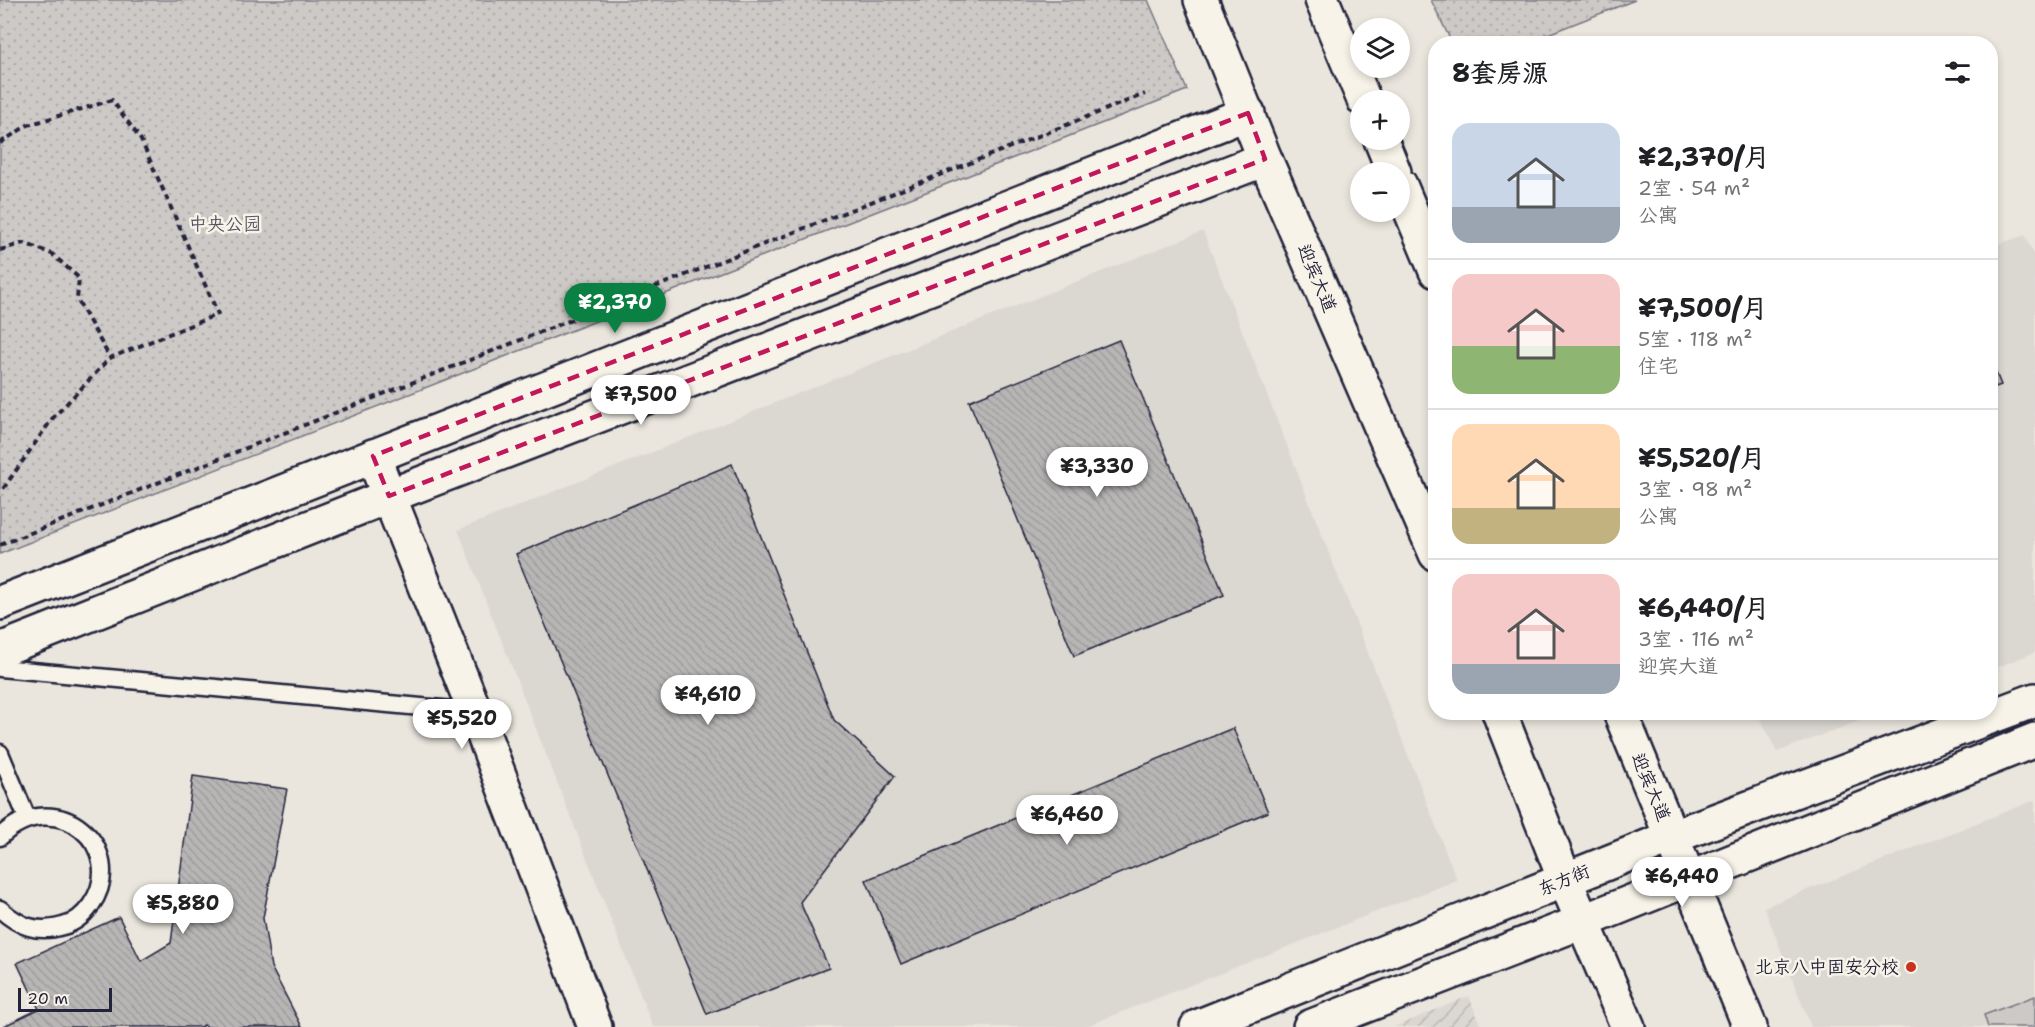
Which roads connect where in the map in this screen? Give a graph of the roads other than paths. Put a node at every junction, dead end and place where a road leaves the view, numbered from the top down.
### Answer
1 (1201, 0) edge
2 (1322, 0) edge
3 (1360, 90) edge
4 (1248, 114) junction
5 (1265, 159) junction
6 (1410, 209) edge
7 (1428, 252) edge
8 (373, 456) junction
9 (389, 496) junction
10 (1428, 536) edge
11 (0, 603) edge
12 (0, 650) edge
13 (0, 669) edge
14 (2035, 700) edge
15 (475, 712) junction
16 (1998, 714) edge
17 (1502, 720) edge
18 (1623, 720) edge
19 (1982, 720) edge
20 (2035, 740) edge
21 (0, 753) edge
22 (27, 818) junction
23 (0, 837) edge
24 (1672, 837) junction
25 (1689, 878) junction
26 (1565, 880) junction
27 (0, 909) edge
28 (1584, 921) junction
29 (595, 1027) edge
30 (1197, 1027) edge
31 (1310, 1027) edge
32 (1628, 1027) edge
33 (1750, 1027) edge

1 - 4 main road, 迎宾大道
2 - 3 main road
4 - 5 main road, 迎宾大道
4 - 8 main road
5 - 9 main road
5 - 10 main road, 迎宾大道
6 - 7 main road
8 - 9 main road
8 - 11 main road
9 - 12 main road
9 - 15 main road
13 - 15 lane
14 - 16 main road, 东方街
15 - 29 main road
17 - 26 main road
18 - 24 main road, 迎宾大道
19 - 24 main road, 东方街
20 - 25 main road
21 - 22 lane
22 - 23 lane
22 - 27 lane
24 - 25 main road, 迎宾大道
24 - 26 main road, 东方街
25 - 28 main road
25 - 33 main road, 迎宾大道
26 - 28 main road
26 - 30 main road, 东方街
28 - 31 main road
28 - 32 main road

